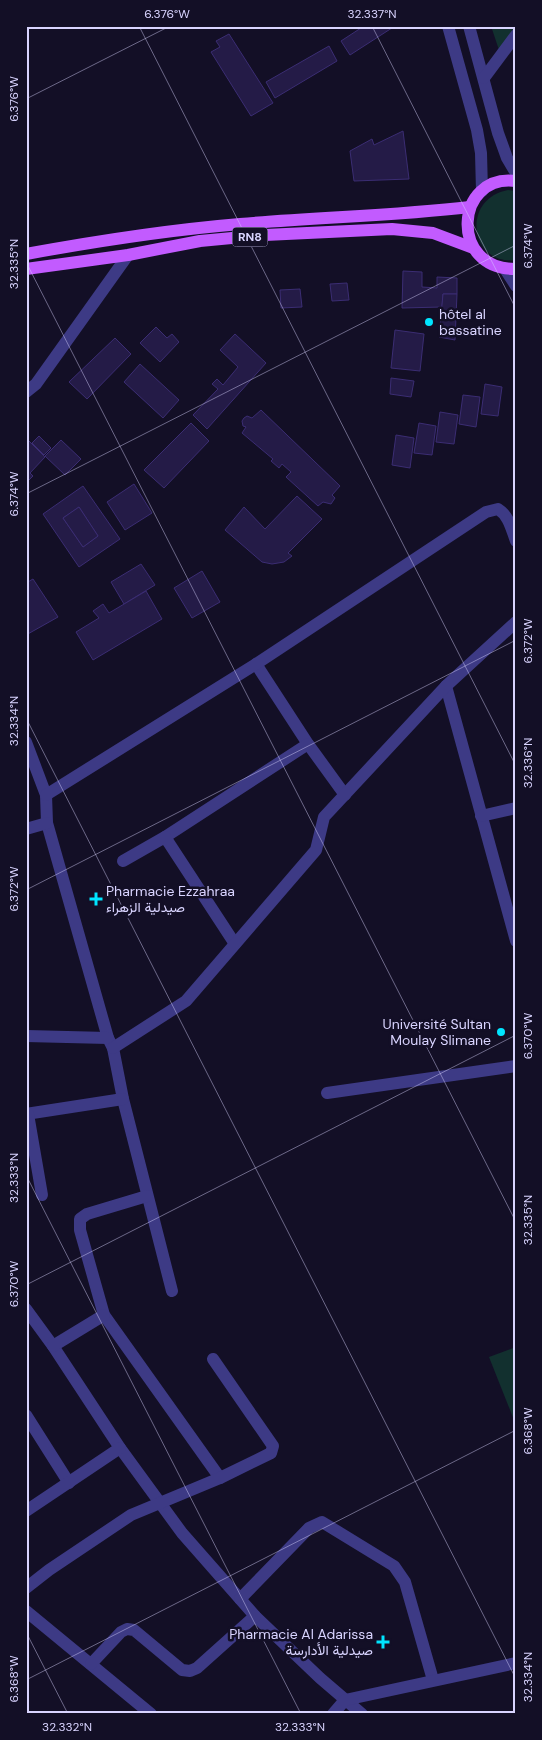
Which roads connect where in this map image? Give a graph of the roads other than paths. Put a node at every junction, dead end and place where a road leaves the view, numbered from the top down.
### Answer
1 (448, 26) edge
2 (469, 26) edge
3 (516, 35) edge
4 (484, 78) junction
5 (516, 172) edge
6 (516, 181) edge
7 (482, 191) junction
8 (470, 207) junction
9 (473, 248) junction
10 (26, 254) edge
11 (128, 255) junction
12 (26, 269) edge
13 (510, 269) edge
14 (516, 286) edge
15 (26, 392) edge
16 (514, 534) edge
17 (516, 622) edge
18 (256, 664) junction
19 (446, 686) junction
20 (26, 742) edge
21 (308, 744) junction
22 (46, 795) junction
23 (345, 795) junction
24 (516, 808) edge
25 (481, 816) junction
26 (47, 822) junction
27 (26, 829) edge
28 (165, 837) junction
29 (124, 861) dead end
30 (516, 940) edge
31 (235, 944) junction
32 (26, 1036) edge
33 (110, 1043) junction
34 (516, 1066) edge
35 (327, 1093) dead end
36 (123, 1099) junction
37 (27, 1114) edge
38 (42, 1195) dead end
39 (147, 1196) junction
40 (172, 1291) dead end
41 (26, 1308) edge
42 (104, 1315) junction
43 (53, 1346) junction
44 (213, 1359) dead end
45 (26, 1415) edge
46 (120, 1448) junction
47 (220, 1478) junction
48 (69, 1483) junction
49 (158, 1503) junction
50 (26, 1511) edge
51 (26, 1588) edge
52 (240, 1599) junction
53 (27, 1615) edge
54 (255, 1616) junction
55 (516, 1663) edge
56 (91, 1664) junction
57 (433, 1680) junction
58 (345, 1700) junction
59 (151, 1714) edge
60 (333, 1714) edge
61 (362, 1714) edge

1 - 7 street
2 - 4 street
3 - 4 street
4 - 5 street
6 - 7 main road
7 - 8 main road
8 - 9 main road
8 - 10 main road, RN8
9 - 11 main road, RN8
9 - 13 main road, RN8
11 - 12 main road, RN8
11 - 15 street
13 - 14 street
16 - 18 street
17 - 19 street
18 - 21 street
18 - 22 street
19 - 23 street
19 - 25 street
20 - 22 street
21 - 23 street
21 - 28 street
22 - 26 street
23 - 31 street
24 - 25 street
25 - 30 street
26 - 27 street
26 - 33 street
28 - 29 street
28 - 31 street
31 - 33 street
32 - 33 street
33 - 36 street
34 - 35 street
36 - 37 street
36 - 39 street
37 - 38 street
39 - 40 street
39 - 42 street
41 - 43 street
42 - 43 street
42 - 47 street
43 - 46 street
44 - 47 street
45 - 48 street
46 - 48 street
46 - 49 street
47 - 49 street
48 - 50 street
49 - 51 street
49 - 52 street
52 - 54 street
52 - 57 street
53 - 56 street
54 - 56 street
54 - 58 street
55 - 57 street
56 - 59 street
57 - 58 street
58 - 60 street
58 - 61 street

